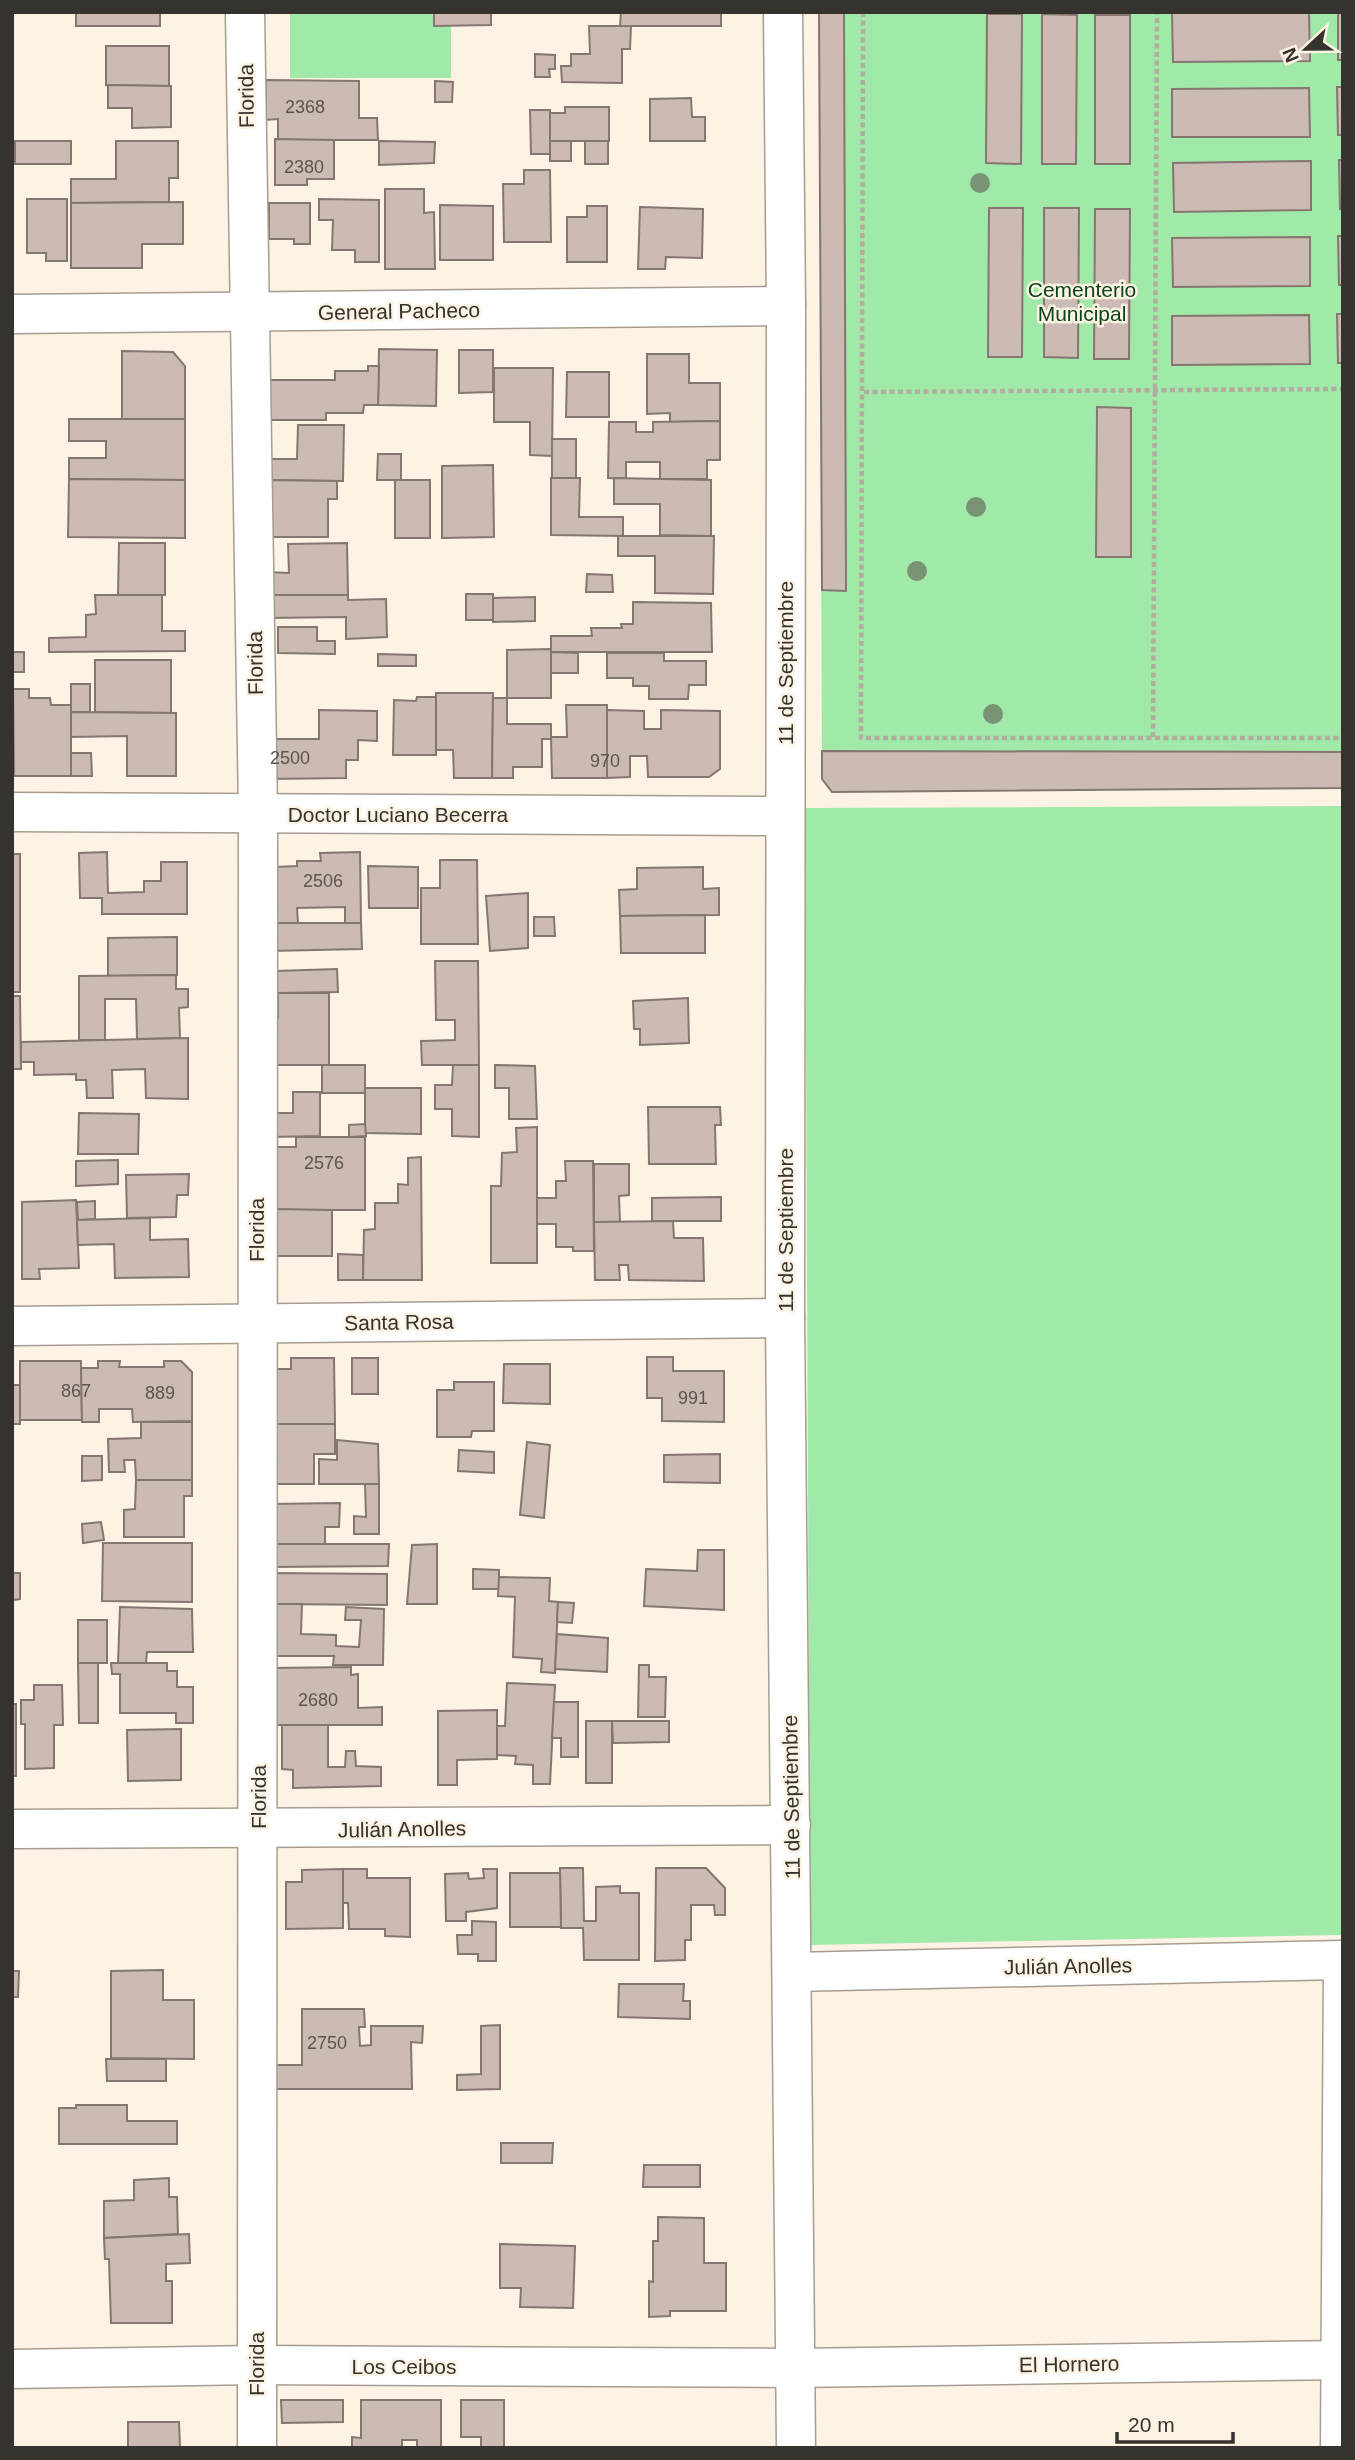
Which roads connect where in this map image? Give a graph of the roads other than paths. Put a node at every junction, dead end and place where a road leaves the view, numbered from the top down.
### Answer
1 (245, 12) edge
2 (783, 12) edge
3 (786, 306) junction
4 (249, 313) junction
5 (12, 314) edge
6 (12, 812) edge
7 (258, 813) junction
8 (784, 816) junction
9 (785, 1318) junction
10 (255, 1324) junction
11 (12, 1326) edge
12 (791, 1825) junction
13 (12, 1829) edge
14 (258, 1830) junction
15 (1343, 1960) edge
16 (792, 1972) junction
17 (1341, 2360) edge
18 (256, 2365) junction
19 (796, 2368) junction
20 (12, 2369) edge
21 (257, 2448) edge
22 (796, 2448) edge
23 (1340, 2448) edge

1 - 4 street, Florida
2 - 3 street, 11 de Septiembre
3 - 4 street, General Pacheco
3 - 8 street, 11 de Septiembre
4 - 5 street, General Pacheco
4 - 7 street, Florida
6 - 7 street, Doctor Luciano Becerra
7 - 8 street, Doctor Luciano Becerra
7 - 10 street, Florida
8 - 9 street, 11 de Septiembre
9 - 10 street, Santa Rosa
9 - 12 street, 11 de Septiembre
10 - 11 street, Santa Rosa
10 - 14 street, Florida
12 - 14 street, Julián Anolles
12 - 16 street, 11 de Septiembre
13 - 14 street, Julián Anolles
14 - 18 street, Florida
15 - 16 street, Julián Anolles
15 - 17 street
16 - 19 street, 11 de Septiembre
17 - 19 street, El Hornero
17 - 23 street
18 - 19 street, Los Ceibos
18 - 20 street, Los Ceibos
18 - 21 street, Florida
19 - 22 street, 11 de Septiembre

